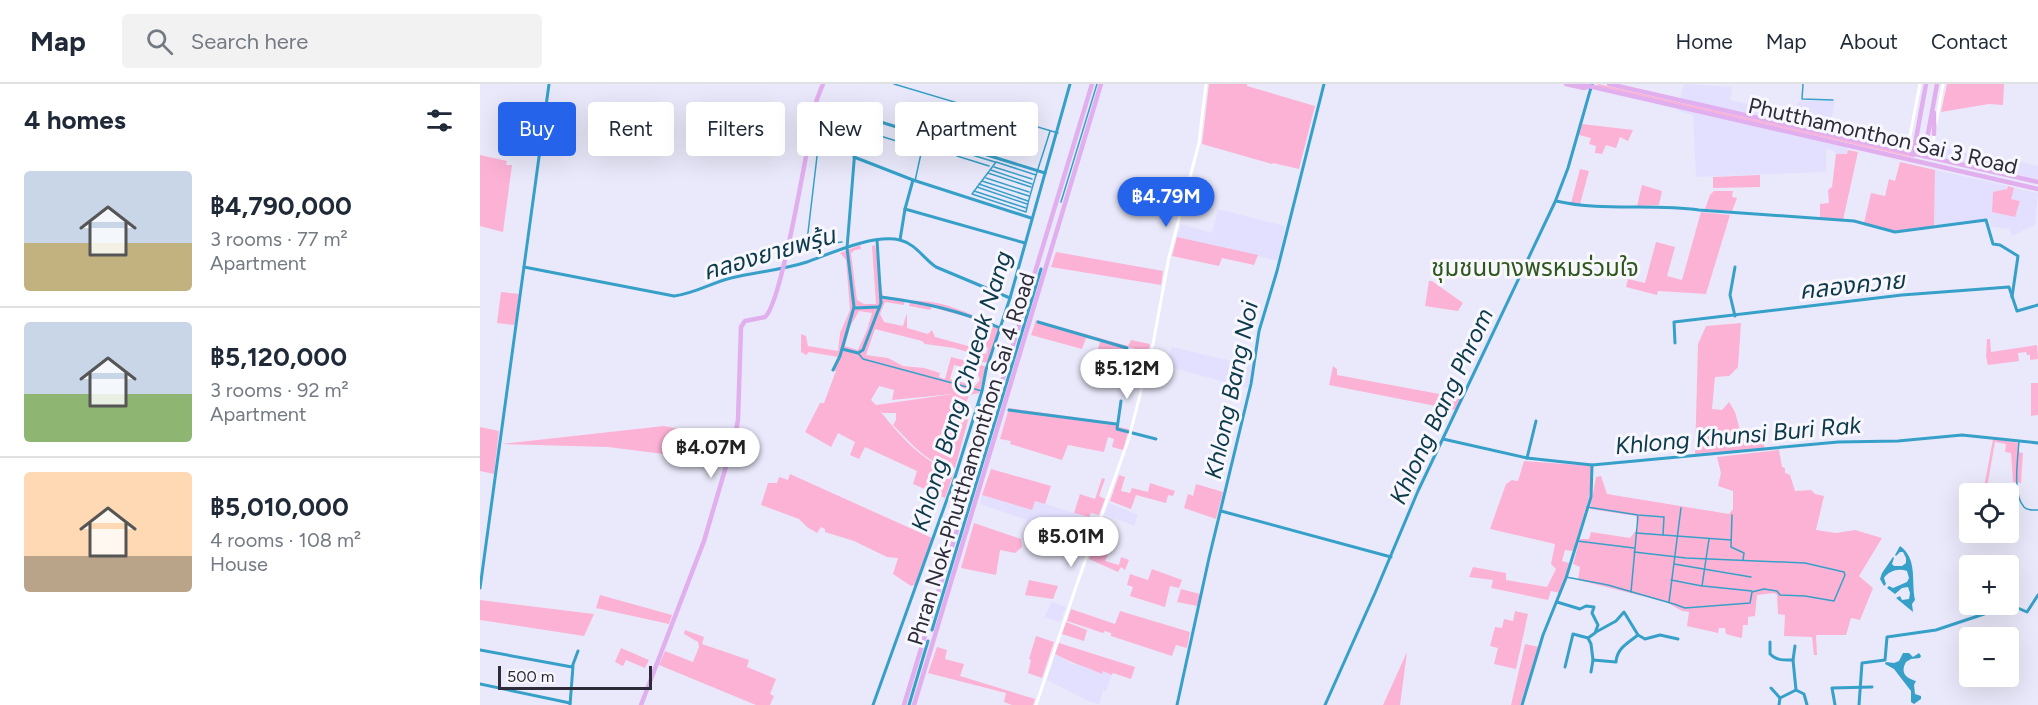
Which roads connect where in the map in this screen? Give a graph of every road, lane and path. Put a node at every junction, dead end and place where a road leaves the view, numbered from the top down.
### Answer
1 (823, 84) edge
2 (1092, 84) edge
3 (1101, 84) edge
4 (1206, 84) edge
5 (1566, 84) edge
6 (1580, 84) edge
7 (1588, 84) edge
8 (1596, 84) edge
9 (1609, 84) edge
10 (1621, 84) edge
11 (1920, 84) edge
12 (1926, 84) edge
13 (1937, 84) edge
14 (1943, 84) edge
15 (1626, 91) junction
16 (1662, 95) junction
17 (1924, 95) junction
18 (1935, 95) junction
19 (1661, 102) junction
20 (1934, 134) junction
21 (1892, 148) junction
22 (1914, 153) junction
23 (1924, 155) junction
24 (1912, 159) junction
25 (1946, 160) junction
26 (1923, 162) junction
27 (1974, 167) junction
28 (1972, 173) junction
29 (2038, 182) edge
30 (2038, 189) edge
31 (1047, 234) junction
32 (1055, 237) junction
33 (926, 634) junction
34 (935, 637) junction
35 (641, 705) edge
36 (904, 705) edge
37 (914, 705) edge
38 (1036, 705) edge

1 - 35 main road
2 - 31 main road, Phran Nok-Phutthamonthon Sai 4 Road
3 - 32 main road, Phran Nok-Phutthamonthon Sai 4 Road
4 - 38 street
5 - 7 main road
6 - 15 main road, Phutthamonthon Sai 3 Road
8 - 19 main road
9 - 15 main road, Phutthamonthon Sai 3 Road
10 - 16 main road
11 - 21 street
12 - 17 main road
13 - 18 main road
14 - 20 street
15 - 16 main road, Phutthamonthon Sai 3 Road
15 - 19 main road, Phutthamonthon Sai 3 Road
16 - 21 main road, Phutthamonthon Sai 3 Road
17 - 18 main road
17 - 22 main road
18 - 20 main road
18 - 23 main road
19 - 24 main road, Phutthamonthon Sai 3 Road
20 - 25 street
21 - 22 main road, Phutthamonthon Sai 3 Road
22 - 23 main road, Phutthamonthon Sai 3 Road
22 - 24 main road
23 - 25 main road, Phutthamonthon Sai 3 Road
23 - 26 main road
24 - 26 main road, Phutthamonthon Sai 3 Road
25 - 27 main road, Phutthamonthon Sai 3 Road
26 - 28 main road, Phutthamonthon Sai 3 Road
27 - 28 main road
27 - 29 main road, Phutthamonthon Sai 3 Road
28 - 30 main road, Phutthamonthon Sai 3 Road
31 - 32 main road
31 - 33 main road, Phran Nok-Phutthamonthon Sai 4 Road
32 - 34 main road, Phran Nok-Phutthamonthon Sai 4 Road
33 - 34 main road
33 - 36 main road, Phran Nok-Phutthamonthon Sai 4 Road
34 - 37 main road, Phran Nok-Phutthamonthon Sai 4 Road

